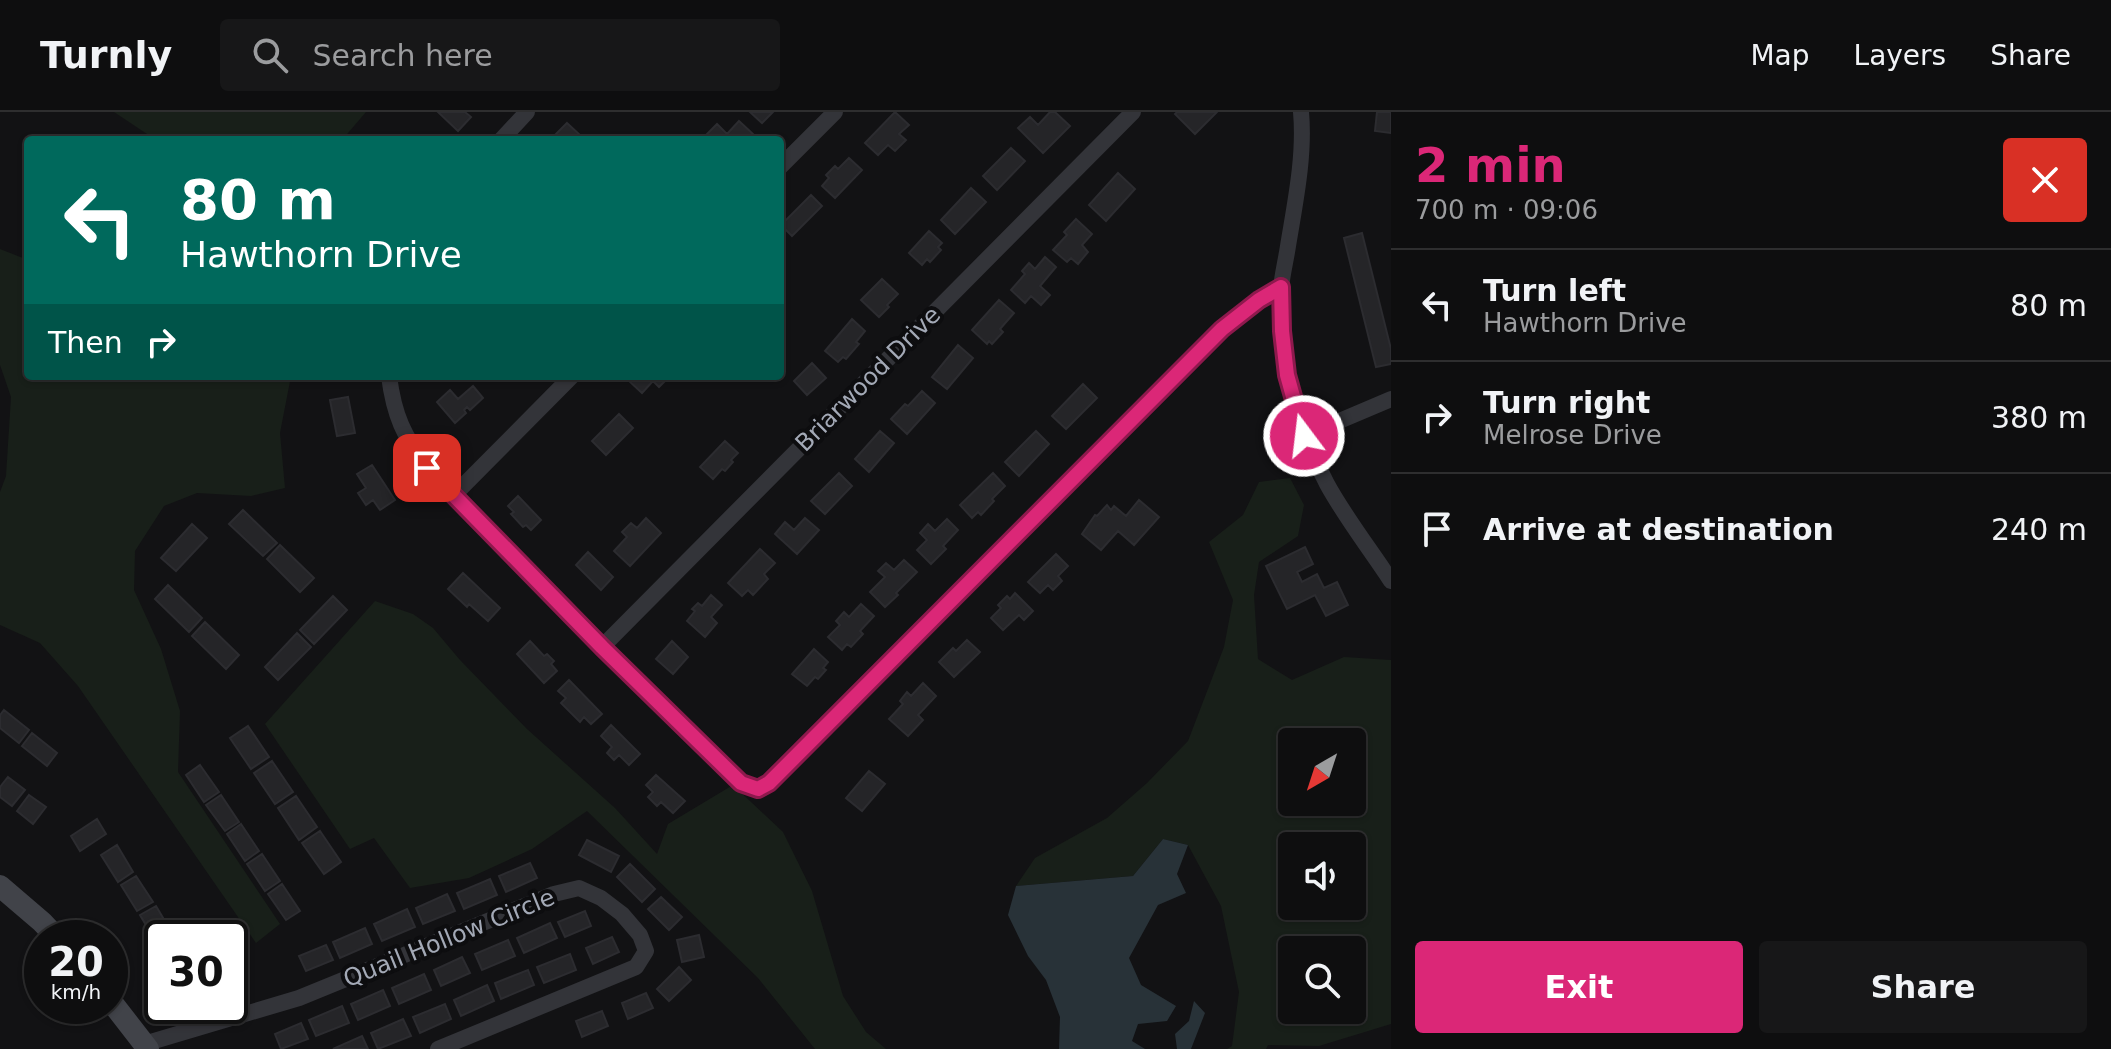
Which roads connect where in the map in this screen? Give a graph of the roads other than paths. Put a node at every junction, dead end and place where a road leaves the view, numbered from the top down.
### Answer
1 (527, 112) edge
2 (835, 112) edge
3 (1133, 112) edge
4 (1301, 112) edge
5 (505, 136) edge
6 (784, 163) edge
7 (1281, 287) junction
8 (390, 380) edge
9 (568, 380) edge
10 (1391, 399) edge
11 (1304, 436) junction
12 (453, 496) junction
13 (1391, 581) edge
14 (602, 647) junction
15 (0, 886) edge
16 (40, 920) edge
17 (128, 1023) edge
18 (146, 1046) edge
19 (438, 1049) edge

1 - 5 street
2 - 6 street
3 - 14 street, Briarwood Drive
4 - 7 street
7 - 11 street
7 - 14 street
8 - 12 street
9 - 12 street
10 - 11 street
11 - 13 street
12 - 14 street
15 - 16 main road
17 - 18 main road
18 - 19 street, Quail Hollow Circle

